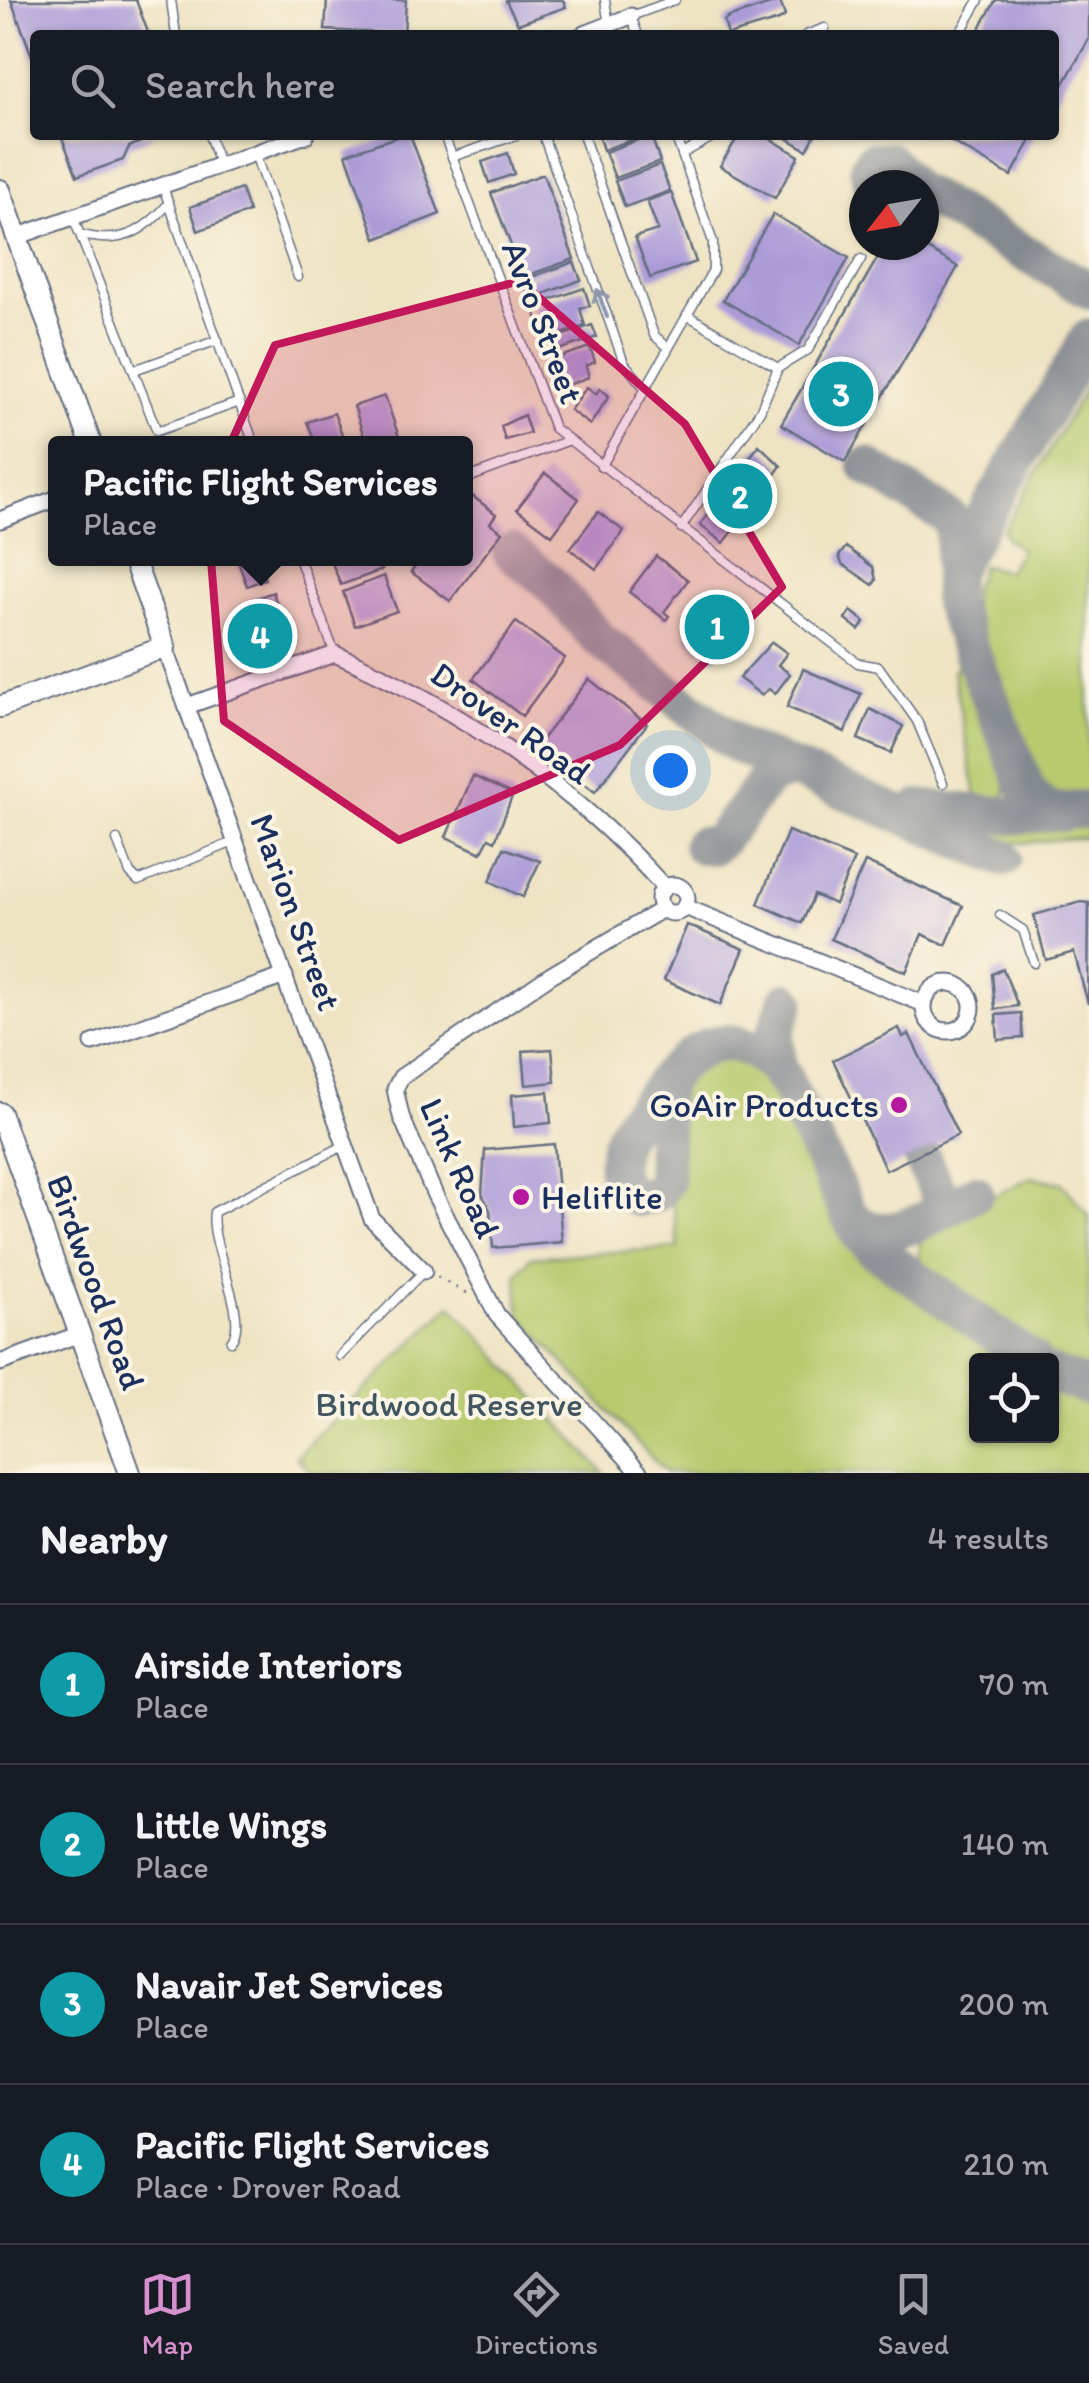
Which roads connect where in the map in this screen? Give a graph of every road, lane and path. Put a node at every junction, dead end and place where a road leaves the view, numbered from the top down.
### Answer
1 (170, 0) edge
2 (604, 0) edge
3 (676, 0) edge
4 (978, 0) edge
5 (630, 16) junction
6 (609, 25) junction
7 (825, 28) dead end
8 (175, 30) edge
9 (596, 30) edge
10 (636, 30) edge
11 (820, 30) edge
12 (962, 30) edge
13 (211, 140) edge
14 (293, 140) edge
15 (446, 140) edge
16 (502, 140) edge
17 (545, 140) edge
18 (584, 140) edge
19 (677, 140) edge
20 (707, 140) edge
21 (255, 154) junction
22 (682, 154) junction
23 (452, 157) junction
24 (220, 167) junction
25 (162, 184) junction
26 (0, 190) edge
27 (169, 203) junction
28 (73, 216) junction
29 (83, 235) junction
30 (16, 236) junction
31 (860, 260) edge
32 (298, 276) dead end
33 (687, 315) junction
34 (218, 340) junction
35 (668, 348) junction
36 (778, 368) junction
37 (134, 370) junction
38 (646, 388) junction
39 (240, 402) junction
40 (89, 436) edge
41 (251, 436) edge
42 (567, 441) junction
43 (600, 466) junction
44 (473, 475) edge
45 (48, 503) edge
46 (0, 520) edge
47 (681, 528) junction
48 (136, 566) edge
49 (302, 566) edge
50 (165, 647) junction
51 (336, 654) junction
52 (187, 706) junction
53 (0, 707) edge
54 (942, 783) dead end
55 (117, 840) dead end
56 (236, 840) junction
57 (665, 888) junction
58 (663, 908) junction
59 (685, 908) junction
60 (1000, 915) dead end
61 (1034, 963) dead end
62 (285, 976) junction
63 (924, 1004) dead end
64 (94, 1043) dead end
65 (0, 1113) edge
66 (345, 1145) junction
67 (424, 1272) junction
68 (489, 1301) junction
69 (80, 1334) junction
70 (232, 1341) dead end
71 (340, 1356) dead end
72 (0, 1362) edge
73 (130, 1473) edge
74 (640, 1473) edge

1 - 8 lane
2 - 6 lane
3 - 5 lane
4 - 12 lane
5 - 6 street
5 - 10 lane
6 - 9 street
7 - 11 lane
13 - 24 lane
14 - 21 street
15 - 23 lane, Avro Street
16 - 23 lane
38 -> 17 lane
18 - 35 lane
19 - 22 lane
20 - 22 lane
21 - 24 street
21 - 32 lane
22 - 33 lane
23 - 42 lane, Avro Street
24 - 25 street
25 - 27 lane
25 - 28 street
26 - 30 main road
27 - 29 lane
27 - 34 lane
28 - 29 lane
28 - 30 street
29 - 37 lane
30 - 40 main road
31 - 36 lane
33 - 35 lane
33 - 36 lane
34 - 37 lane
34 - 39 lane
35 - 38 lane
36 - 47 lane
37 - 39 lane
38 - 43 lane
39 - 41 lane
42 - 43 lane, Avro Street
42 - 44 lane
43 - 47 lane, Avro Street
45 - 46 street
47 - 54 lane, Avro Street
48 - 50 main road, Marion Street
49 - 51 lane
50 - 52 street, Marion Street
50 - 53 main road
51 - 52 street
51 - 57 street, Drover Road
52 - 56 street, Marion Street
55 - 56 lane
56 - 62 street, Marion Street
57 - 58 street
57 - 59 street
58 - 59 street
58 - 68 street, Link Road
59 - 63 street
60 - 61 lane
62 - 64 street
62 - 66 street, Marion Street
65 - 69 main road, Birdwood Road
66 - 67 street, Marion Street
66 - 70 lane
67 - 68 path
67 - 71 lane
68 - 74 street, Link Road
69 - 72 street
69 - 73 main road, Birdwood Road

